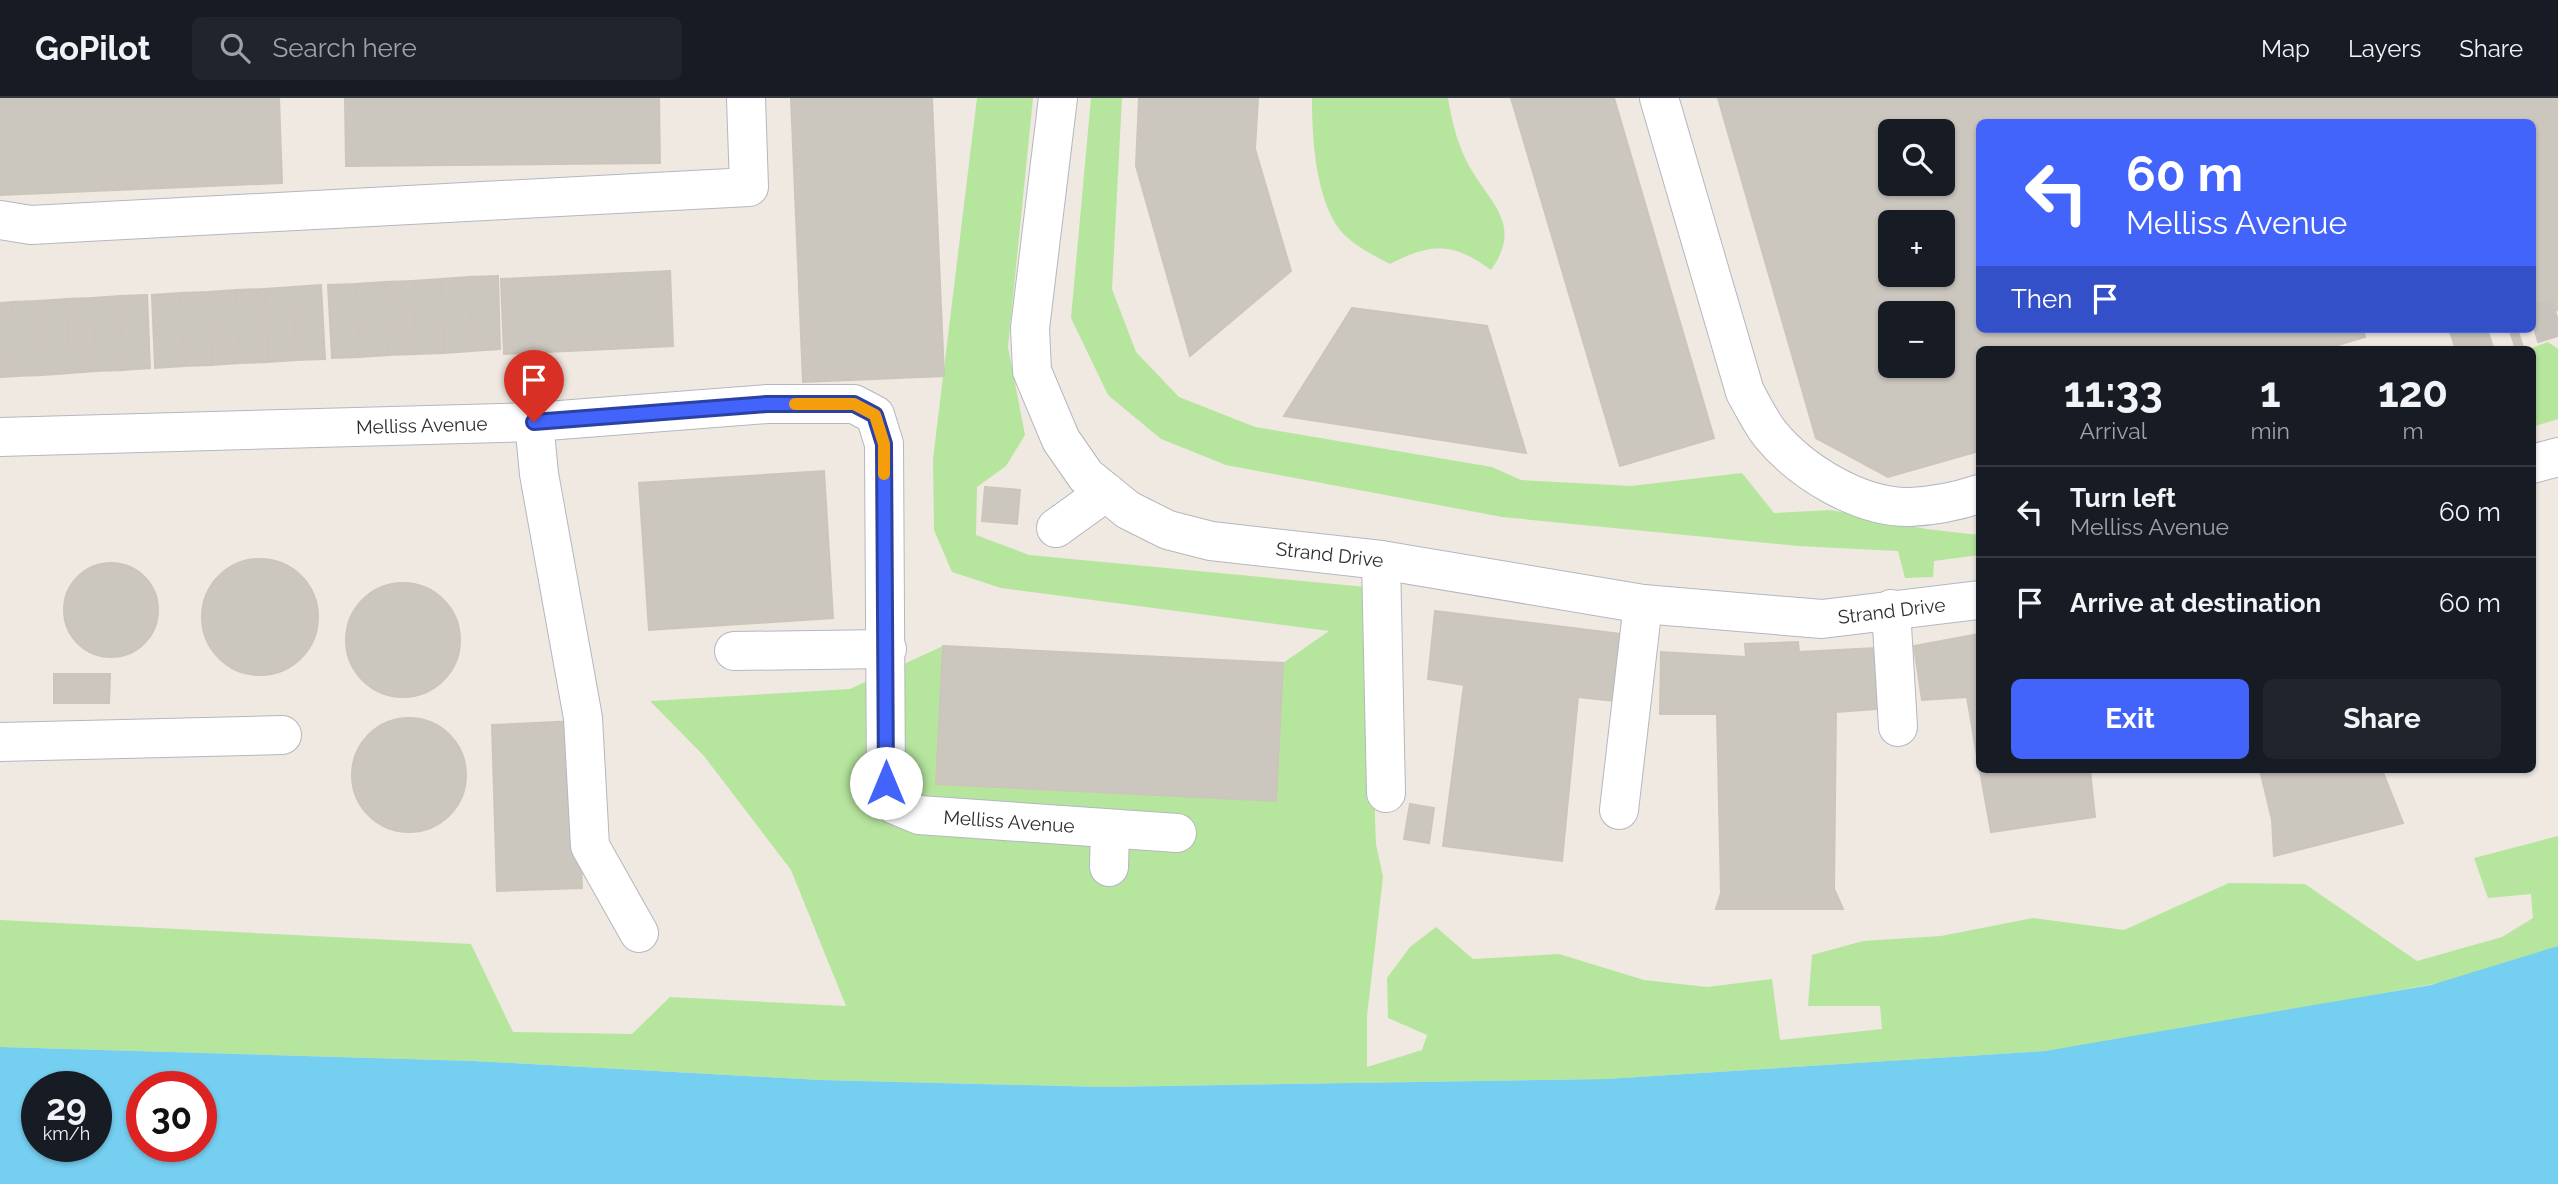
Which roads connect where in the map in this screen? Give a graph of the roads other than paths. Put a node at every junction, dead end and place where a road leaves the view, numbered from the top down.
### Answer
1 (746, 98) edge
2 (1058, 98) edge
3 (1659, 98) edge
4 (0, 220) edge
5 (534, 422) junction
6 (0, 437) edge
7 (2558, 457) edge
8 (2536, 463) edge
9 (1106, 492) junction
10 (1976, 495) edge
11 (1056, 528) dead end
12 (1381, 559) junction
13 (1976, 600) edge
14 (1643, 604) junction
15 (1891, 609) junction
16 (887, 649) junction
17 (734, 651) dead end
18 (1898, 727) dead end
19 (282, 736) dead end
20 (0, 742) edge
21 (1386, 793) dead end
22 (1619, 810) dead end
23 (1110, 829) junction
24 (1177, 832) dead end
25 (1109, 867) dead end
26 (639, 933) dead end

1 - 4 street
2 - 9 street, Strand Drive
3 - 10 street
5 - 6 street, Melliss Avenue
5 - 16 street, Melliss Avenue
5 - 26 street
7 - 8 street
9 - 11 street
9 - 12 street, Strand Drive
12 - 14 street, Strand Drive
12 - 21 street
13 - 15 street, Strand Drive
14 - 15 street, Strand Drive
14 - 22 street
15 - 18 street
16 - 17 street
16 - 23 street, Melliss Avenue
19 - 20 street
23 - 24 street, Melliss Avenue
23 - 25 street

